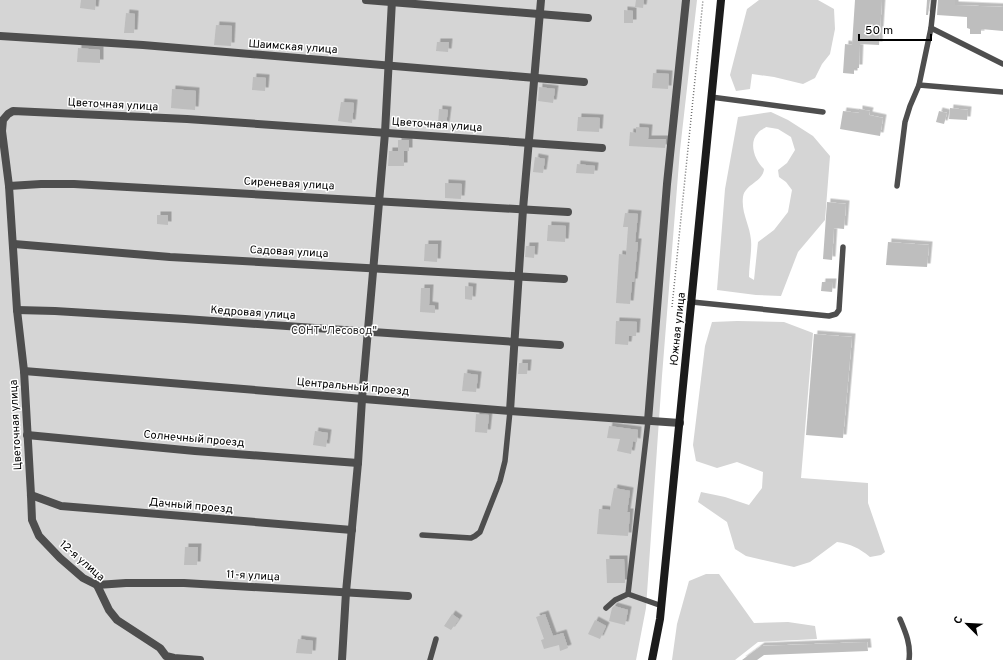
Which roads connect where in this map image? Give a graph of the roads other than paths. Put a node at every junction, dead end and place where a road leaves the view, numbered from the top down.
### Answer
1 (366, 0) edge
2 (540, 0) edge
3 (686, 0) edge
4 (721, 0) edge
5 (934, 0) edge
6 (392, 1) edge
7 (539, 14) junction
8 (588, 18) dead end
9 (931, 28) junction
10 (0, 36) edge
11 (1003, 64) edge
12 (389, 65) junction
13 (534, 78) junction
14 (584, 82) dead end
15 (919, 85) junction
16 (1003, 92) edge
17 (711, 97) junction
18 (823, 112) dead end
19 (385, 133) junction
20 (528, 142) junction
21 (602, 148) dead end
22 (9, 186) junction
23 (897, 186) dead end
24 (379, 200) junction
25 (523, 209) junction
26 (568, 212) dead end
27 (14, 244) junction
28 (843, 247) dead end
29 (373, 268) junction
30 (518, 276) junction
31 (564, 279) dead end
32 (692, 302) junction
33 (17, 310) junction
34 (368, 332) junction
35 (515, 342) junction
36 (560, 345) dead end
37 (24, 371) junction
38 (362, 399) junction
39 (510, 411) junction
40 (648, 421) junction
41 (680, 423) junction
42 (28, 435) junction
43 (358, 463) junction
44 (31, 495) junction
45 (352, 530) junction
46 (422, 535) dead end
47 (97, 585) junction
48 (346, 592) junction
49 (628, 594) junction
50 (408, 596) dead end
51 (662, 606) junction
52 (606, 608) dead end
53 (900, 619) dead end
54 (436, 639) dead end
55 (200, 660) edge
56 (342, 660) edge
57 (430, 660) edge
58 (652, 660) edge
59 (909, 660) edge

1 - 6 street
2 - 7 street
3 - 40 street
4 - 17 main road, Южная улица
5 - 9 lane
6 - 7 street
6 - 12 street
7 - 8 street
7 - 13 street
9 - 11 lane
9 - 15 lane
10 - 12 street, Шаимская улица
12 - 13 street, Шаимская улица
12 - 19 street
13 - 14 street, Шаимская улица
13 - 20 street
15 - 16 lane
15 - 23 lane
17 - 18 lane
17 - 32 main road, Южная улица
19 - 20 street, Цветочная улица
19 - 22 street, Цветочная улица
19 - 24 street
20 - 21 street, Цветочная улица
20 - 25 street
22 - 24 street, Сиреневая улица
22 - 27 street, Цветочная улица
24 - 25 street, Сиреневая улица
24 - 29 street
25 - 26 street, Сиреневая улица
25 - 30 street
27 - 29 street, Садовая улица
27 - 33 street, Цветочная улица
28 - 32 lane
29 - 30 street, Садовая улица
29 - 34 street
30 - 31 street, Садовая улица
30 - 35 street
32 - 41 main road, Южная улица
33 - 34 street, Кедровая улица
33 - 37 street, Цветочная улица
34 - 35 street, Кедровая улица
34 - 38 street
35 - 36 street, Кедровая улица
35 - 39 street
37 - 38 street, Центральный проезд
37 - 42 street, Цветочная улица
38 - 39 street, Центральный проезд
38 - 43 street
39 - 40 street, Центральный проезд
39 - 46 lane
40 - 41 street, Центральный проезд
40 - 49 lane
41 - 51 main road, Южная улица
42 - 43 street, Солнечный проезд
42 - 44 street, Цветочная улица
43 - 45 street
44 - 45 street, Дачный проезд
44 - 47 street, 12-я улица
45 - 48 street
47 - 48 street, 11-я улица
47 - 55 street, 12-я улица
48 - 50 street, 11-я улица
48 - 56 street
49 - 51 lane
49 - 52 lane
51 - 58 main road, Южная улица
53 - 59 lane
54 - 57 lane

